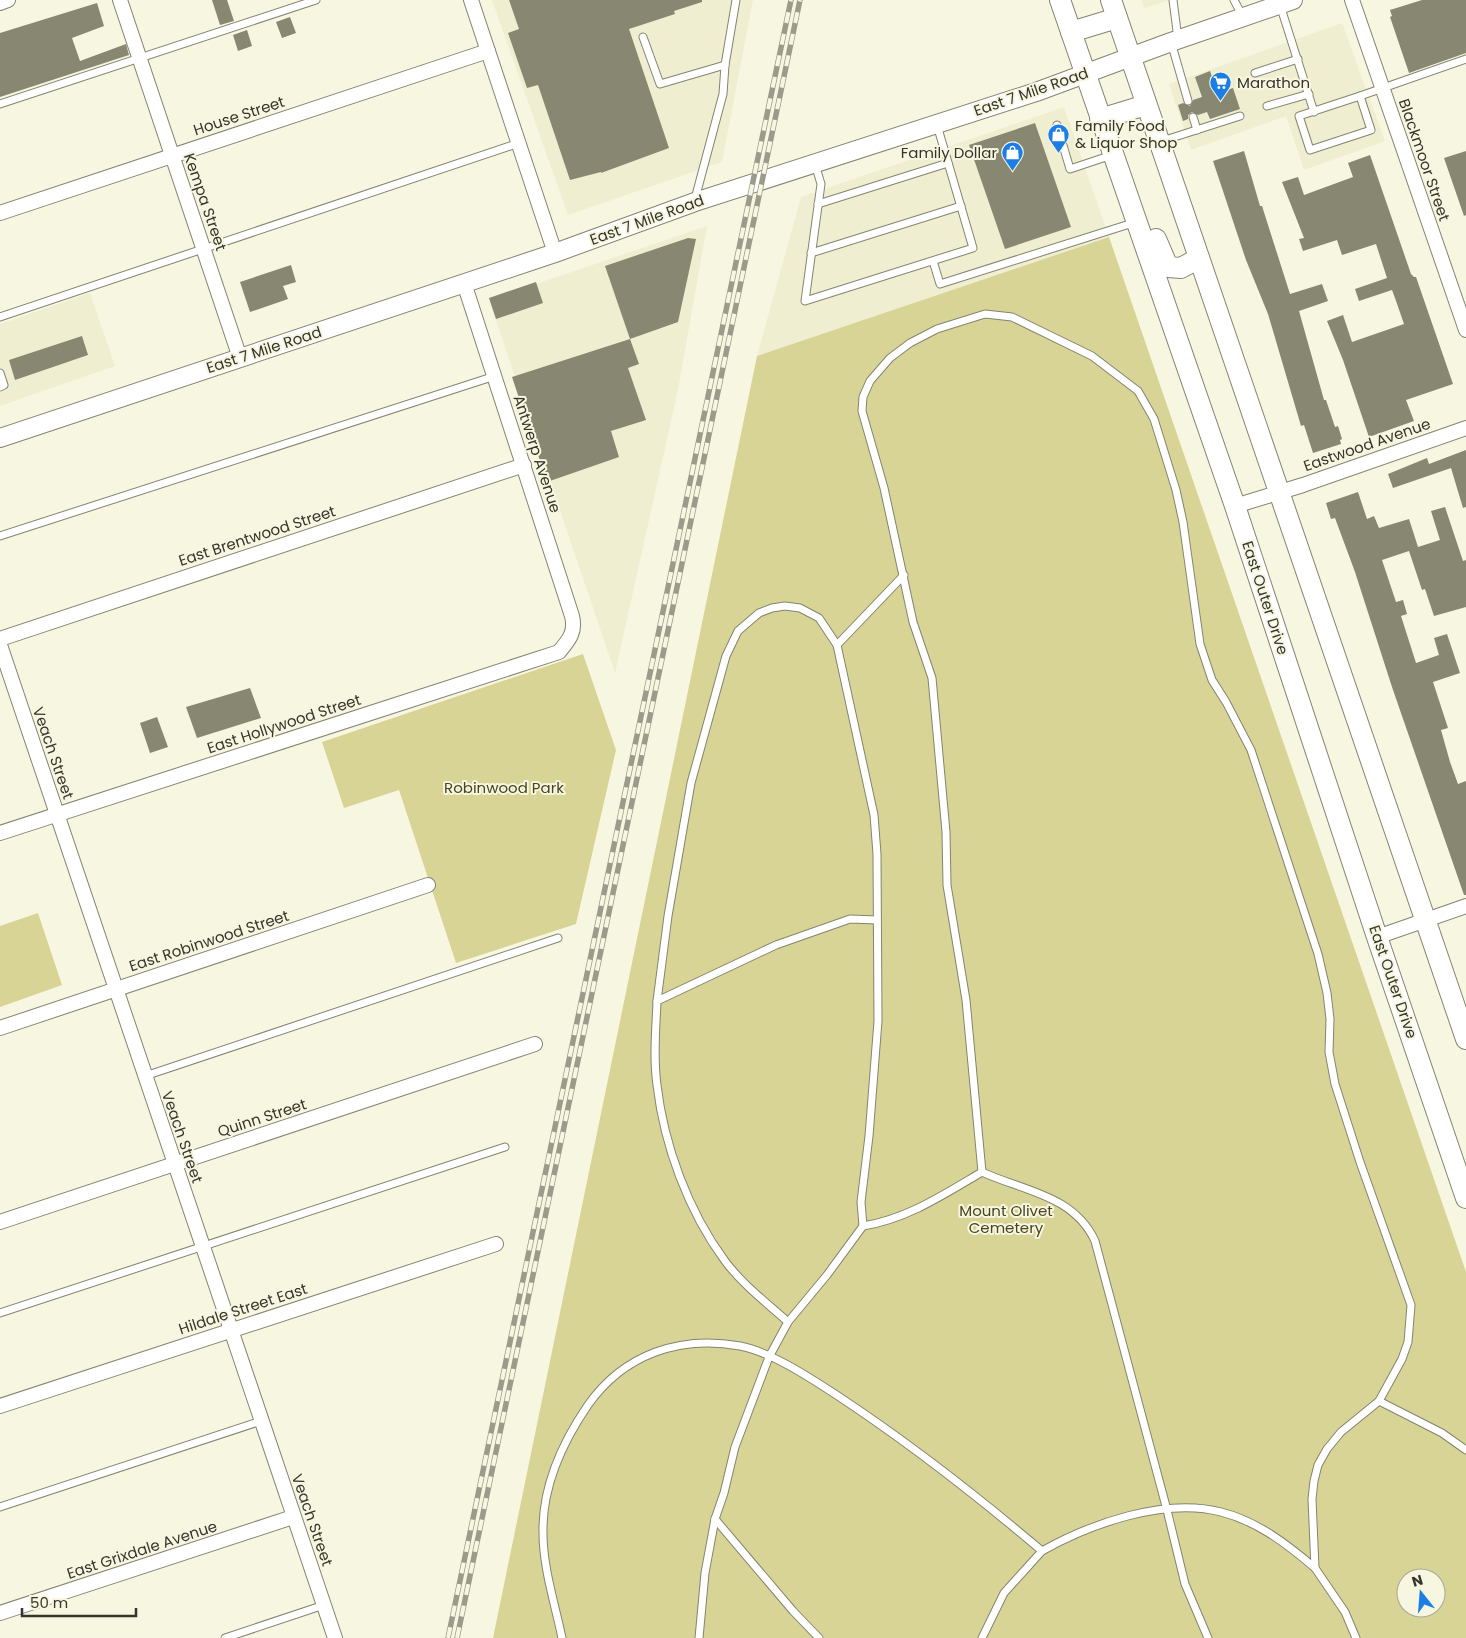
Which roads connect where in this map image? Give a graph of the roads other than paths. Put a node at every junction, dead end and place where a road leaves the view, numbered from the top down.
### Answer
1 (8, 0) edge
2 (120, 0) edge
3 (316, 0) edge
4 (471, 0) edge
5 (736, 0) edge
6 (1060, 0) edge
7 (1173, 0) edge
8 (1234, 0) edge
9 (1352, 0) edge
10 (1287, 2) edge
11 (0, 3) edge
12 (1114, 9) edge
13 (1243, 17) junction
14 (1071, 32) junction
15 (643, 37) dead end
16 (1174, 40) junction
17 (488, 50) junction
18 (1130, 57) junction
19 (139, 58) junction
20 (1298, 59) junction
21 (1466, 59) edge
22 (725, 65) junction
23 (1255, 73) dead end
24 (1085, 74) junction
25 (1383, 88) junction
26 (1309, 94) junction
27 (1360, 96) junction
28 (1188, 101) dead end
29 (0, 104) edge
30 (1146, 105) junction
31 (1267, 106) dead end
32 (1314, 112) junction
33 (1240, 116) dead end
34 (1193, 117) dead end
35 (1100, 119) junction
36 (937, 125) junction
37 (1057, 125) dead end
38 (1197, 130) junction
39 (1159, 142) junction
40 (519, 143) junction
41 (172, 156) junction
42 (1114, 158) junction
43 (948, 163) junction
44 (815, 164) junction
45 (694, 202) junction
46 (818, 204) junction
47 (961, 206) junction
48 (0, 213) edge
49 (1136, 222) junction
50 (204, 250) junction
51 (555, 252) junction
52 (812, 253) junction
53 (1198, 258) junction
54 (933, 261) junction
55 (464, 283) junction
56 (0, 317) edge
57 (1466, 330) edge
58 (240, 358) junction
59 (0, 373) edge
60 (495, 376) junction
61 (0, 387) edge
62 (1466, 428) edge
63 (0, 438) edge
64 (524, 465) junction
65 (1279, 492) junction
66 (1235, 506) junction
67 (0, 536) edge
68 (904, 575) junction
69 (571, 636) joint
70 (0, 638) edge
71 (0, 645) edge
72 (837, 645) junction
73 (57, 814) junction
74 (0, 833) edge
75 (428, 885) dead end
76 (1466, 906) edge
77 (877, 920) junction
78 (1425, 920) junction
79 (1377, 936) junction
80 (558, 938) dead end
81 (116, 989) junction
82 (657, 1001) junction
83 (0, 1028) edge
84 (1466, 1038) edge
85 (535, 1044) dead end
86 (145, 1076) junction
87 (505, 1147) dead end
88 (174, 1164) junction
89 (982, 1172) junction
90 (1466, 1198) edge
91 (0, 1222) edge
92 (863, 1226) junction
93 (496, 1244) dead end
94 (202, 1247) junction
95 (0, 1313) edge
96 (788, 1322) junction
97 (230, 1331) junction
98 (769, 1357) junction
99 (1379, 1401) junction
100 (0, 1406) edge
101 (260, 1421) junction
102 (1466, 1450) edge
103 (0, 1507) edge
104 (1167, 1510) junction
105 (293, 1517) junction
106 (715, 1519) junction
107 (1042, 1551) junction
108 (1315, 1568) junction
109 (324, 1605) junction
110 (0, 1613) edge
111 (225, 1638) edge
112 (335, 1638) edge
113 (562, 1638) edge
114 (699, 1638) edge
115 (819, 1638) edge
116 (982, 1638) edge
117 (1208, 1638) edge
118 (1356, 1638) edge

1 - 11 street
2 - 19 street, Kempa Street
3 - 19 lane
4 - 17 street
5 - 22 lane
6 - 14 main road, East Outer Drive
7 - 16 lane
8 - 13 lane
9 - 25 street, Blackmoor Street
10 - 13 street, East 7 Mile Road
10 - 20 lane
12 - 14 main road
12 - 18 main road
13 - 16 street, East 7 Mile Road
14 - 24 main road, East Outer Drive
15 - 22 lane
16 - 18 street, East 7 Mile Road
16 - 28 lane
17 - 40 street
17 - 41 street, House Street
18 - 24 street, East 7 Mile Road
18 - 30 main road
19 - 29 lane
19 - 41 street, Kempa Street
20 - 23 lane
20 - 26 lane
21 - 25 lane
22 - 45 lane
24 - 35 main road, East Outer Drive
24 - 36 street, East 7 Mile Road
25 - 27 lane
25 - 57 street, Blackmoor Street
26 - 31 lane
26 - 32 lane
27 - 32 lane
27 - 32 lane
30 - 35 main road
30 - 39 main road
33 - 38 lane
34 - 38 lane
35 - 42 main road, East Outer Drive
36 - 43 lane
36 - 44 street, East 7 Mile Road
37 - 42 lane
38 - 39 lane
39 - 53 main road
40 - 50 lane
40 - 51 street
41 - 48 street, House Street
41 - 50 street, Kempa Street
42 - 49 main road, East Outer Drive
42 - 53 main road
43 - 46 lane
43 - 47 lane
44 - 45 street, East 7 Mile Road
44 - 46 lane
45 - 51 street, East 7 Mile Road
46 - 52 lane
47 - 52 lane
47 - 54 lane
49 - 54 lane
49 - 66 main road, East Outer Drive
50 - 56 lane
50 - 58 street, Kempa Street
51 - 55 street, East 7 Mile Road
52 - 54 lane
53 - 65 main road
55 - 58 street, East 7 Mile Road
55 - 60 street, Antwerp Avenue
58 - 63 street, East 7 Mile Road
59 - 61 lane
60 - 64 street, Antwerp Avenue
60 - 67 lane
62 - 65 street, Eastwood Avenue
64 - 69 street, Antwerp Avenue
64 - 70 street, East Brentwood Street
65 - 66 street, Eastwood Avenue
65 - 78 main road
66 - 79 main road, East Outer Drive
68 - 72 lane
68 - 89 lane
68 - 99 lane
69 - 73 street, East Hollywood Street
71 - 73 street, Veach Street
72 - 77 lane
72 - 82 lane
73 - 74 street, East Hollywood Street
73 - 81 street, Veach Street
75 - 81 street, East Robinwood Street
76 - 78 street
77 - 82 lane
77 - 92 lane
78 - 79 street
78 - 84 main road
79 - 90 main road, East Outer Drive
80 - 86 lane
81 - 83 street, East Robinwood Street
81 - 86 street, Veach Street
82 - 96 lane
85 - 88 street, Quinn Street
86 - 88 street, Veach Street
87 - 94 lane
88 - 91 street, Quinn Street
88 - 94 street, Veach Street
89 - 92 lane
89 - 104 lane
92 - 96 lane
93 - 97 street, Hildale Street East
94 - 95 lane
94 - 97 street, Veach Street
96 - 98 lane
97 - 100 street, Hildale Street East
97 - 101 street, Veach Street
98 - 106 lane
98 - 107 lane
98 - 113 lane
99 - 102 lane
99 - 108 lane
101 - 103 lane
101 - 105 street, Veach Street
104 - 107 lane
104 - 108 lane
104 - 117 lane
105 - 109 street, Veach Street
105 - 110 street, East Grixdale Avenue
106 - 114 lane
106 - 115 lane
107 - 116 lane
108 - 118 lane
109 - 111 lane
109 - 112 street, Veach Street

